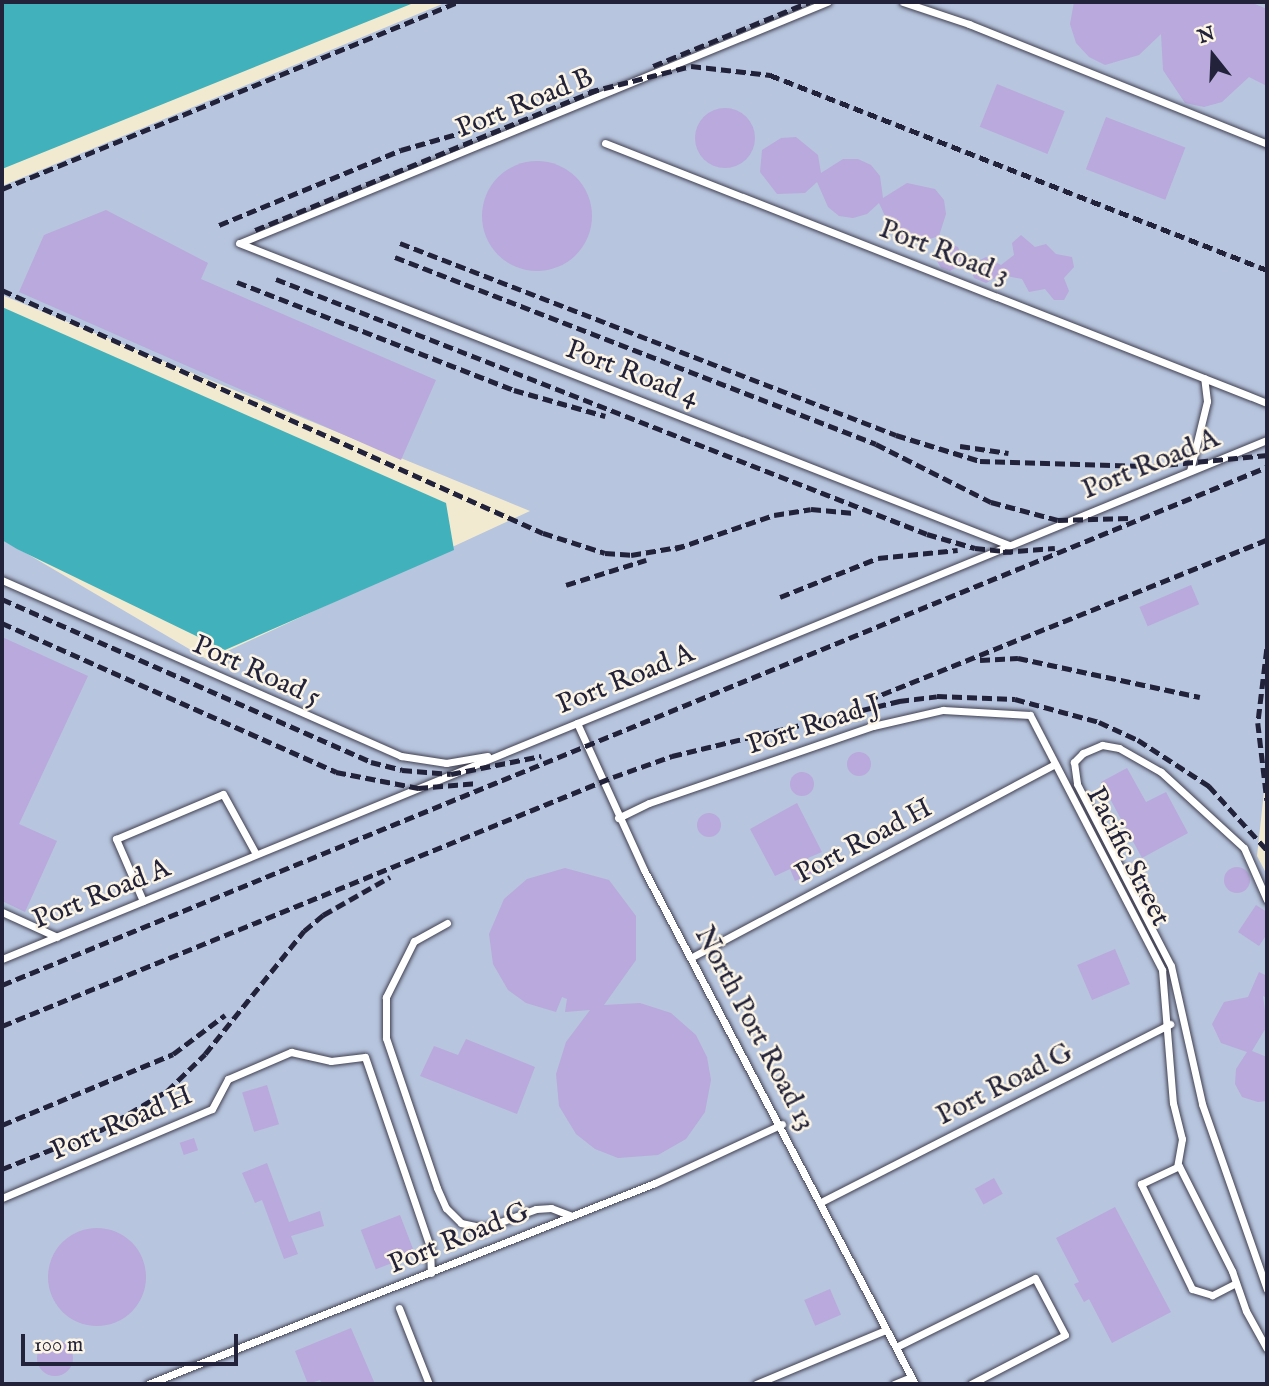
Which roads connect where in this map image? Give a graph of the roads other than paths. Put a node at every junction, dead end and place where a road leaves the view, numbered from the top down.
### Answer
1 (827, 2) edge
2 (903, 2) edge
3 (605, 143) dead end
4 (1267, 144) edge
5 (239, 243) joint
6 (1204, 378) junction
7 (1267, 403) edge
8 (1267, 440) edge
9 (1190, 471) junction
10 (1009, 545) junction
11 (2, 580) edge
12 (1030, 715) joint
13 (577, 723) junction
14 (502, 753) junction
15 (1055, 764) junction
16 (618, 818) junction
17 (257, 854) junction
18 (1267, 900) edge
19 (143, 901) junction
20 (2, 912) edge
21 (447, 923) dead end
22 (57, 937) junction
23 (692, 957) junction
24 (2, 959) edge
25 (1170, 1024) junction
26 (782, 1124) junction
27 (1177, 1166) junction
28 (2, 1198) edge
29 (821, 1202) junction
30 (572, 1216) junction
31 (431, 1273) junction
32 (1236, 1283) junction
33 (1266, 1285) edge
34 (399, 1308) dead end
35 (886, 1330) junction
36 (896, 1347) junction
37 (1267, 1349) edge
38 (913, 1381) edge
39 (148, 1384) edge
40 (429, 1384) edge
41 (756, 1384) edge
42 (894, 1384) edge
43 (971, 1384) edge

1 - 5 lane, Port Road B
2 - 4 lane
3 - 6 lane, Port Road 3
5 - 10 lane, Port Road 4
6 - 7 lane, Port Road 3
6 - 9 lane
8 - 9 lane, Port Road A
9 - 10 lane, Port Road A
10 - 13 lane, Port Road A
11 - 14 lane, Port Road 5
12 - 15 lane, Pacific Street
12 - 16 lane, Port Road J
13 - 14 lane, Port Road A
13 - 16 lane, North Port Road 13
14 - 17 lane, Port Road A
15 - 23 lane, Port Road H
15 - 25 lane, Pacific Street
16 - 23 lane, North Port Road 13
17 - 19 lane, Port Road A
17 - 19 lane
18 - 33 lane
19 - 22 lane, Port Road A
20 - 22 lane
21 - 30 lane
22 - 24 lane, Port Road A
23 - 26 lane, North Port Road 13
25 - 27 lane, Pacific Street
25 - 29 lane, Port Road G
26 - 29 lane, North Port Road 13
26 - 30 lane, Port Road G
27 - 32 lane
27 - 32 lane
28 - 31 lane, Port Road H
29 - 35 lane, North Port Road 13
30 - 31 lane, Port Road G
31 - 39 lane, Port Road G
32 - 37 lane
34 - 40 lane
35 - 36 lane, North Port Road 13
35 - 41 lane
36 - 38 lane, North Port Road 13
36 - 43 lane
38 - 42 lane

